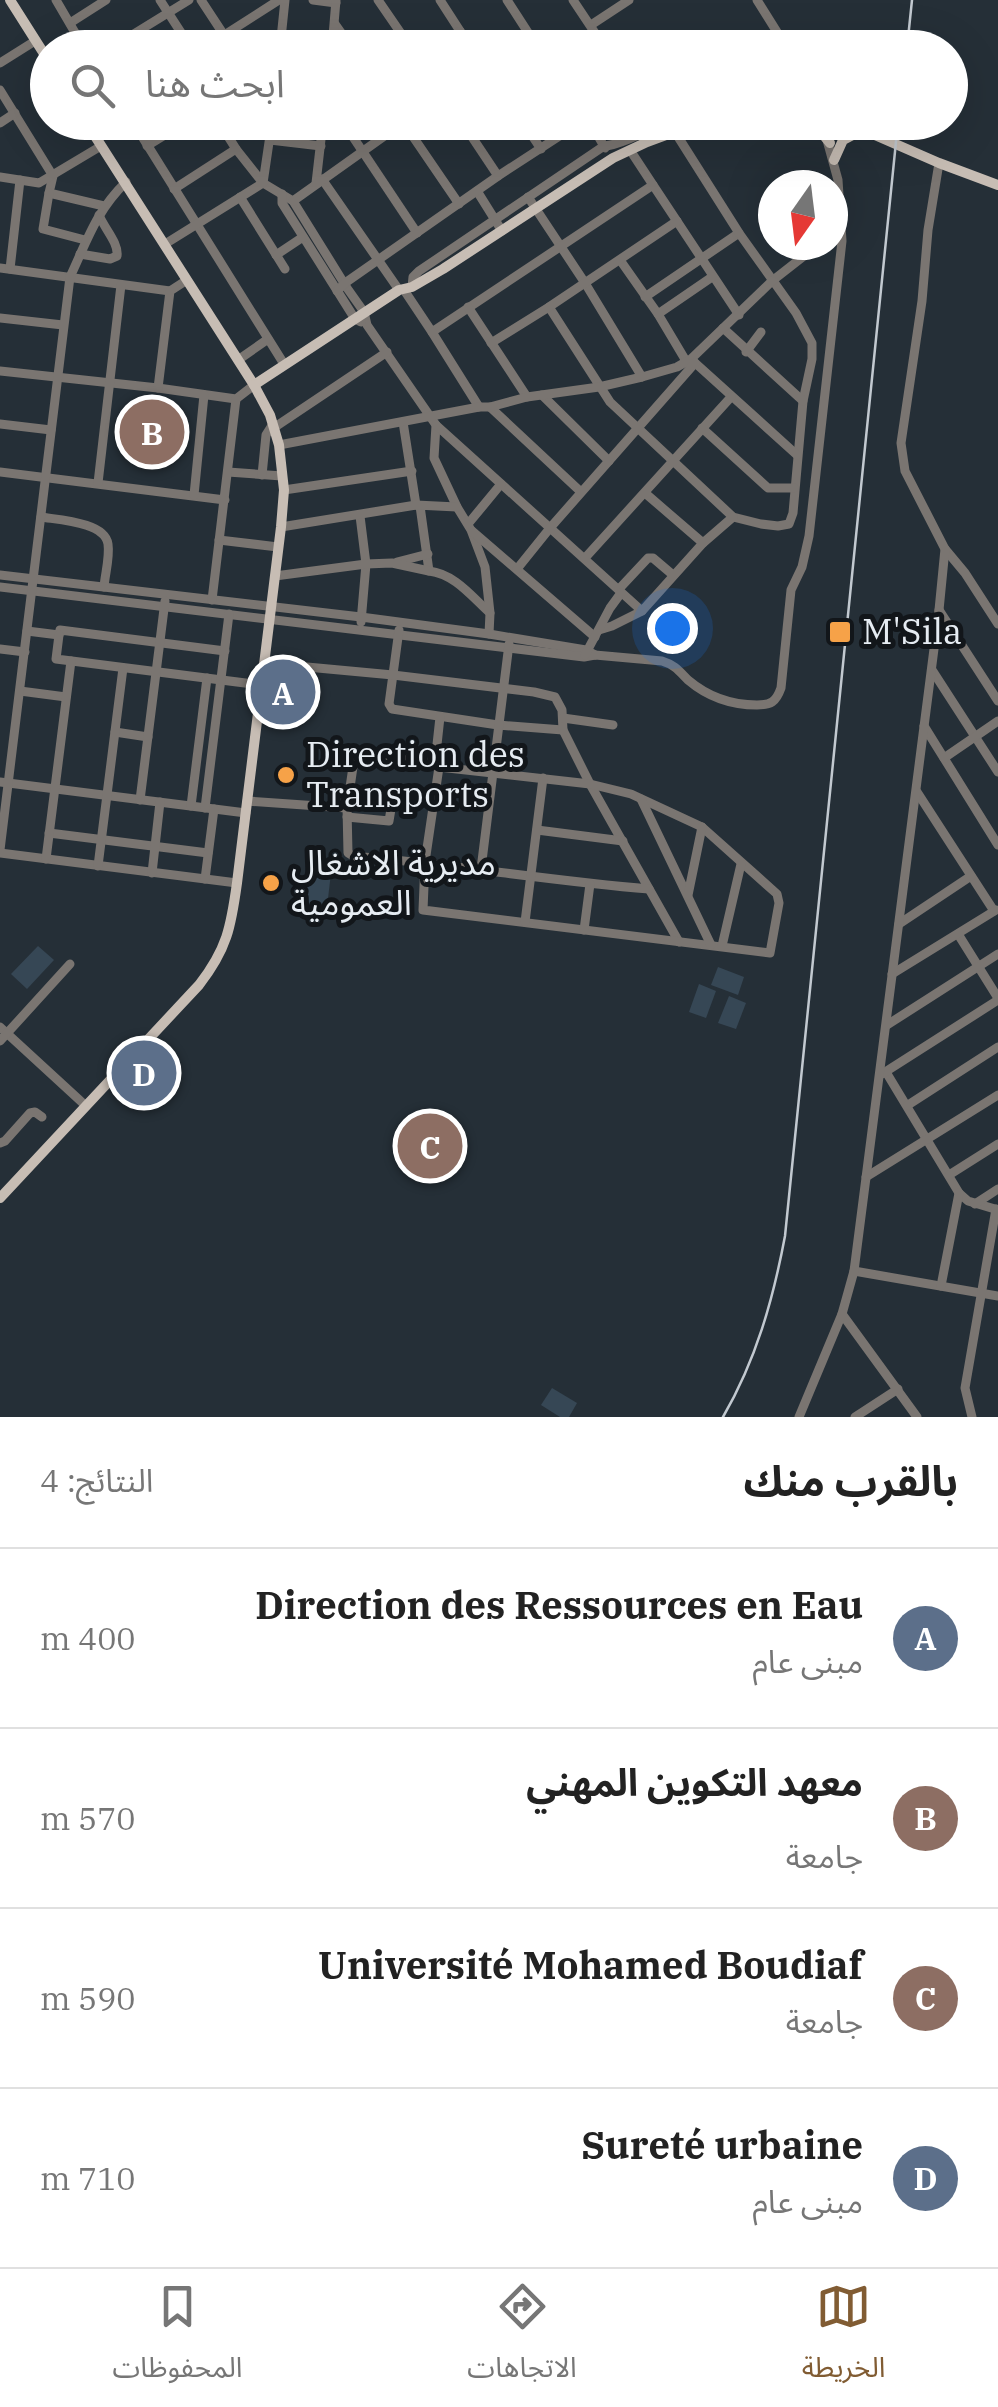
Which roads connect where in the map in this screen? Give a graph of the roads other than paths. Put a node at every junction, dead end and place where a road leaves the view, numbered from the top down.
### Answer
1 (10, 0) edge
2 (56, 0) edge
3 (106, 0) edge
4 (160, 0) edge
5 (189, 0) edge
6 (201, 0) edge
7 (282, 0) edge
8 (313, 0) edge
9 (378, 0) edge
10 (440, 0) edge
11 (508, 0) edge
12 (573, 0) edge
13 (629, 0) edge
14 (757, 0) edge
15 (336, 2) edge
16 (167, 12) junction
17 (70, 23) junction
18 (335, 24) junction
19 (590, 25) junction
20 (74, 30) edge
21 (139, 30) edge
22 (179, 30) edge
23 (221, 30) edge
24 (232, 30) edge
25 (281, 30) edge
26 (334, 30) edge
27 (339, 30) edge
28 (399, 30) edge
29 (459, 30) edge
30 (526, 30) edge
31 (593, 30) edge
32 (776, 30) edge
33 (30, 33) edge
34 (30, 44) edge
35 (0, 63) edge
36 (0, 90) edge
37 (15, 114) junction
38 (0, 123) edge
39 (30, 138) edge
40 (31, 140) edge
41 (97, 140) edge
42 (143, 140) edge
43 (157, 140) edge
44 (231, 140) edge
45 (270, 140) joint
46 (321, 140) edge
47 (354, 140) edge
48 (378, 140) edge
49 (416, 140) edge
50 (474, 140) edge
51 (535, 140) edge
52 (554, 140) edge
53 (600, 140) edge
54 (628, 140) edge
55 (655, 140) edge
56 (674, 140) edge
57 (828, 140) edge
58 (829, 140) edge
59 (844, 140) edge
60 (885, 140) edge
61 (830, 143) junction
62 (101, 146) junction
63 (147, 146) junction
64 (320, 146) junction
65 (604, 146) junction
66 (236, 149) junction
67 (541, 149) junction
68 (630, 150) junction
69 (361, 151) junction
70 (613, 158) junction
71 (834, 160) junction
72 (939, 163) junction
73 (836, 170) edge
74 (53, 176) junction
75 (498, 176) junction
76 (0, 177) edge
77 (20, 180) junction
78 (319, 181) junction
79 (126, 182) junction
80 (263, 183) junction
81 (998, 184) edge
82 (653, 185) junction
83 (543, 187) junction
84 (174, 190) junction
85 (477, 191) junction
86 (49, 193) junction
87 (282, 194) junction
88 (240, 197) junction
89 (528, 197) junction
90 (549, 199) junction
91 (294, 200) junction
92 (460, 204) junction
93 (536, 208) junction
94 (102, 210) junction
95 (495, 219) junction
96 (676, 221) junction
97 (196, 223) junction
98 (502, 231) junction
99 (417, 233) junction
100 (739, 233) junction
101 (303, 237) junction
102 (84, 240) junction
103 (165, 244) junction
104 (562, 247) junction
105 (80, 254) junction
106 (452, 254) junction
107 (276, 255) junction
108 (702, 258) junction
109 (378, 260) junction
110 (620, 260) junction
111 (799, 260) edge
112 (835, 260) edge
113 (5, 269) edge
114 (285, 269) dead end
115 (70, 277) junction
116 (712, 277) junction
117 (187, 280) junction
118 (772, 281) junction
119 (585, 283) junction
120 (121, 285) junction
121 (341, 287) junction
122 (405, 288) junction
123 (170, 291) junction
124 (645, 296) junction
125 (468, 307) junction
126 (549, 307) junction
127 (658, 314) junction
128 (739, 314) junction
129 (360, 316) junction
130 (0, 318) edge
131 (63, 325) junction
132 (723, 328) junction
133 (432, 332) junction
134 (761, 332) dead end
135 (268, 340) junction
136 (491, 343) junction
137 (387, 352) junction
138 (746, 352) junction
139 (238, 360) junction
140 (690, 361) junction
141 (284, 364) junction
142 (0, 371) edge
143 (642, 377) junction
144 (58, 378) junction
145 (109, 382) junction
146 (254, 385) junction
147 (599, 387) junction
148 (158, 388) junction
149 (204, 395) junction
150 (542, 395) junction
151 (731, 397) junction
152 (527, 398) junction
153 (236, 399) junction
154 (802, 400) junction
155 (485, 407) junction
156 (433, 421) junction
157 (403, 422) junction
158 (0, 424) edge
159 (274, 426) junction
160 (702, 428) junction
161 (638, 429) junction
162 (52, 430) junction
163 (445, 432) junction
164 (434, 442) junction
165 (279, 445) junction
166 (797, 455) junction
167 (609, 460) junction
168 (674, 461) junction
169 (412, 471) junction
170 (0, 472) edge
171 (228, 472) junction
172 (262, 475) junction
173 (282, 476) junction
174 (47, 477) junction
175 (98, 483) junction
176 (501, 484) junction
177 (794, 488) junction
178 (284, 490) junction
179 (581, 492) junction
180 (646, 493) junction
181 (194, 495) junction
182 (225, 500) junction
183 (418, 506) junction
184 (457, 507) junction
185 (360, 516) junction
186 (732, 516) junction
187 (41, 518) junction
188 (281, 527) junction
189 (470, 527) junction
190 (550, 528) junction
191 (219, 540) junction
192 (702, 543) junction
193 (278, 547) junction
194 (945, 548) junction
195 (428, 554) junction
196 (586, 558) junction
197 (392, 563) junction
198 (366, 564) junction
199 (517, 569) junction
200 (429, 571) junction
201 (0, 574) edge
202 (673, 575) junction
203 (275, 576) junction
204 (33, 578) junction
205 (0, 587) edge
206 (104, 587) junction
207 (32, 591) junction
208 (620, 591) junction
209 (166, 594) junction
210 (212, 600) junction
211 (164, 607) junction
212 (939, 610) junction
213 (642, 611) junction
214 (270, 613) junction
215 (490, 613) junction
216 (229, 614) junction
217 (362, 617) junction
218 (399, 622) junction
219 (998, 624) edge
220 (360, 630) junction
221 (27, 631) junction
222 (597, 633) junction
223 (489, 634) junction
224 (59, 635) junction
225 (398, 635) junction
226 (160, 642) junction
227 (509, 642) junction
228 (0, 649) edge
229 (224, 650) junction
230 (25, 652) junction
231 (589, 654) junction
232 (71, 661) junction
233 (264, 664) junction
234 (123, 668) junction
235 (931, 668) junction
236 (156, 672) junction
237 (393, 675) junction
238 (206, 678) junction
239 (221, 680) junction
240 (261, 685) junction
241 (503, 690) junction
242 (20, 691) junction
243 (66, 696) junction
244 (998, 701) edge
245 (440, 717) junction
246 (563, 718) junction
247 (998, 722) edge
248 (498, 725) junction
249 (613, 725) dead end
250 (924, 726) junction
251 (0, 730) edge
252 (564, 730) junction
253 (15, 732) junction
254 (115, 732) junction
255 (974, 736) junction
256 (148, 737) junction
257 (944, 758) junction
258 (437, 765) junction
259 (492, 772) junction
260 (998, 772) edge
261 (543, 778) junction
262 (4, 782) edge
263 (590, 784) junction
264 (55, 789) junction
265 (916, 790) junction
266 (394, 791) dead end
267 (107, 796) junction
268 (641, 799) junction
269 (140, 800) junction
270 (160, 802) junction
271 (190, 806) junction
272 (246, 807) junction
273 (209, 808) junction
274 (347, 812) junction
275 (702, 828) junction
276 (537, 830) junction
277 (50, 833) junction
278 (102, 840) junction
279 (623, 841) junction
280 (998, 846) edge
281 (155, 847) junction
282 (0, 852) edge
283 (208, 853) junction
284 (46, 859) junction
285 (426, 862) junction
286 (741, 864) junction
287 (98, 866) junction
288 (481, 869) junction
289 (152, 872) junction
290 (531, 876) junction
291 (972, 876) junction
292 (205, 879) junction
293 (237, 883) junction
294 (590, 884) junction
295 (649, 889) junction
296 (688, 898) junction
297 (996, 910) edge
298 (525, 922) junction
299 (899, 924) junction
300 (584, 930) junction
301 (958, 934) junction
302 (679, 942) junction
303 (717, 946) junction
304 (998, 954) edge
305 (70, 964) dead end
306 (978, 966) junction
307 (892, 974) junction
308 (998, 999) edge
309 (886, 1026) junction
310 (2, 1034) edge
311 (998, 1046) edge
312 (883, 1073) junction
313 (998, 1094) edge
314 (908, 1105) junction
315 (86, 1106) junction
316 (42, 1117) dead end
317 (928, 1139) junction
318 (0, 1143) edge
319 (998, 1144) edge
320 (949, 1175) junction
321 (866, 1177) junction
322 (998, 1190) edge
323 (959, 1194) junction
324 (0, 1198) edge
325 (975, 1204) junction
326 (997, 1209) edge
327 (854, 1270) junction
328 (942, 1286) junction
329 (982, 1294) junction
330 (998, 1296) edge
331 (842, 1314) junction
332 (898, 1388) junction
333 (799, 1417) edge
334 (854, 1417) edge
335 (917, 1417) edge
336 (972, 1417) edge

1 - 33 main road
2 - 17 street
3 - 17 street
4 - 16 street
5 - 16 street
6 - 23 street
7 - 24 street
7 - 25 street
8 - 15 street
9 - 28 street
10 - 29 street
11 - 30 street
12 - 19 street
13 - 19 street
14 - 32 street
15 - 18 street
16 - 21 street
16 - 22 street
17 - 20 street
18 - 26 street
18 - 27 street
19 - 31 street
34 - 35 street
36 - 37 street
37 - 38 street
37 - 39 street
40 - 74 street
41 - 62 main road
42 - 63 street
43 - 63 street
44 - 66 street
45 - 64 street
45 - 80 street
46 - 64 street
47 - 69 street
48 - 69 street
49 - 92 street
50 - 75 street
51 - 67 street
52 - 67 street
53 - 65 street
54 - 65 street
55 - 68 main road
56 - 100 street
57 - 61 main road
58 - 61 street
59 - 71 main road
60 - 72 main road
61 - 71 street
62 - 74 street
62 - 79 main road
63 - 84 street
64 - 78 street
65 - 70 street
65 - 83 street
66 - 80 street
66 - 84 street
67 - 75 street
68 - 70 main road
68 - 82 street
69 - 78 street
69 - 99 street
70 - 90 main road
71 - 73 street
72 - 81 main road
72 - 194 street
74 - 77 street
74 - 86 street
75 - 85 street
76 - 77 street
77 - 113 street
78 - 91 street
78 - 109 street
79 - 94 street
79 - 103 main road
80 - 87 street
80 - 88 street
82 - 96 street
82 - 104 street
83 - 89 street
83 - 90 street
84 - 97 street
85 - 92 street
85 - 95 street
86 - 94 street
86 - 102 street
87 - 91 street
87 - 101 street
88 - 97 street
88 - 107 street
89 - 93 street
89 - 95 street
90 - 93 main road
91 - 121 street
92 - 99 street
93 - 98 main road
93 - 104 street
94 - 102 street
94 - 105 street
95 - 98 street
95 - 106 street
96 - 108 street
96 - 110 street
97 - 103 street
97 - 135 street
98 - 106 main road
99 - 109 street
100 - 108 street
100 - 118 street
101 - 107 street
101 - 121 street
102 - 105 street
103 - 117 main road
104 - 119 street
104 - 125 street
105 - 115 street
106 - 122 main road
107 - 114 street
108 - 116 street
108 - 124 street
109 - 121 street
109 - 122 street
110 - 119 street
110 - 124 street
111 - 118 street
112 - 231 street
113 - 115 street
115 - 120 street
115 - 131 street
116 - 127 street
116 - 128 street
117 - 123 street
117 - 139 main road
118 - 128 street
118 - 154 street
119 - 126 street
119 - 143 street
120 - 123 street
120 - 145 street
121 - 129 street
122 - 129 main road
122 - 133 street
123 - 148 street
124 - 127 street
125 - 133 street
125 - 136 street
126 - 136 street
126 - 147 street
127 - 140 street
128 - 132 street
129 - 137 street
129 - 141 main road
130 - 131 street
131 - 144 street
132 - 138 street
132 - 140 street
133 - 155 street
134 - 138 street
135 - 139 street
135 - 141 street
136 - 152 street
137 - 156 street
137 - 159 street
138 - 154 street
139 - 146 main road
140 - 143 street
140 - 151 street
140 - 161 street
141 - 146 main road
142 - 144 street
143 - 147 street
144 - 145 street
144 - 162 street
145 - 148 street
145 - 175 street
146 - 153 street
146 - 159 main road
147 - 150 street
147 - 161 street
148 - 149 street
149 - 153 street
149 - 181 street
150 - 152 street
150 - 167 street
151 - 160 street
151 - 166 street
152 - 155 street
153 - 171 street
154 - 166 street
155 - 156 street
155 - 179 street
156 - 157 street
156 - 163 street
156 - 164 street
157 - 165 street
157 - 169 street
158 - 162 street
159 - 165 main road
159 - 172 street
160 - 168 street
160 - 177 street
161 - 167 street
161 - 168 street
162 - 174 street
163 - 164 street
163 - 176 street
164 - 184 street
165 - 173 main road
166 - 177 street
167 - 179 street
168 - 180 street
168 - 186 street
169 - 178 street
169 - 183 street
170 - 174 street
171 - 172 street
171 - 182 street
172 - 173 street
173 - 178 main road
174 - 175 street
174 - 187 street
175 - 181 street
176 - 189 street
176 - 190 street
177 - 186 street
178 - 188 main road
179 - 190 street
180 - 192 street
180 - 196 street
181 - 182 street
182 - 191 street
183 - 184 street
183 - 185 street
183 - 195 street
184 - 189 street
185 - 188 street
185 - 198 street
186 - 192 street
187 - 204 street
187 - 206 street
188 - 193 main road
189 - 199 street
189 - 215 street
190 - 196 street
190 - 199 street
191 - 193 street
191 - 210 street
192 - 202 street
193 - 203 main road
194 - 212 street
194 - 219 street
195 - 197 street
195 - 200 street
196 - 208 street
197 - 198 street
197 - 200 street
198 - 203 street
198 - 217 street
199 - 222 street
200 - 215 street
201 - 204 street
202 - 208 street
202 - 213 street
203 - 214 main road
204 - 206 street
204 - 207 street
205 - 207 street
206 - 209 street
207 - 211 street
207 - 221 street
208 - 213 street
208 - 222 street
209 - 210 street
209 - 211 street
210 - 214 street
211 - 216 street
211 - 226 street
212 - 235 street
212 - 244 street
213 - 222 street
214 - 216 street
214 - 217 street
214 - 220 street
214 - 233 main road
215 - 223 street
216 - 229 street
217 - 218 street
217 - 220 street
218 - 223 street
218 - 225 street
220 - 225 street
221 - 224 street
221 - 230 street
222 - 231 street
223 - 227 street
224 - 226 street
224 - 232 street
225 - 227 street
225 - 237 street
226 - 229 street
226 - 236 street
227 - 231 street
227 - 241 street
228 - 230 street
229 - 239 street
230 - 242 street
232 - 234 street
232 - 243 street
233 - 237 street
233 - 240 main road
234 - 236 street
234 - 254 street
235 - 250 street
235 - 255 street
236 - 238 street
236 - 256 street
237 - 241 street
237 - 245 street
238 - 239 street
238 - 271 street
239 - 240 street
239 - 273 street
240 - 272 main road
241 - 246 street
241 - 248 street
242 - 243 street
242 - 253 street
243 - 264 street
245 - 248 street
245 - 258 street
246 - 249 street
246 - 252 street
247 - 255 street
248 - 252 street
248 - 259 street
250 - 257 street
250 - 265 street
251 - 253 street
252 - 263 street
253 - 262 street
254 - 256 street
254 - 267 street
255 - 257 street
255 - 260 street
256 - 269 street
257 - 280 street
258 - 259 street
258 - 274 street
258 - 285 street
259 - 261 street
259 - 288 street
261 - 263 street
261 - 276 street
262 - 264 street
262 - 282 street
263 - 268 street
263 - 279 street
264 - 267 street
264 - 277 street
265 - 291 street
265 - 299 street
266 - 274 street
267 - 269 street
267 - 278 street
268 - 275 street
268 - 296 street
269 - 270 street
270 - 271 street
270 - 281 street
271 - 273 street
272 - 273 street
272 - 274 street
272 - 293 main road
273 - 283 street
274 - 285 street
275 - 286 street
275 - 296 street
276 - 279 street
276 - 290 street
277 - 278 street
277 - 284 street
278 - 281 street
278 - 287 street
279 - 295 street
281 - 283 street
281 - 289 street
282 - 284 street
283 - 292 street
284 - 287 street
285 - 288 street
285 - 298 street
286 - 303 street
286 - 303 street
287 - 289 street
288 - 290 street
289 - 292 street
290 - 294 street
290 - 298 street
291 - 297 street
291 - 299 street
292 - 293 street
293 - 315 main road
294 - 295 street
294 - 300 street
295 - 302 street
296 - 303 street
297 - 301 street
298 - 300 street
299 - 307 street
300 - 302 street
301 - 306 street
301 - 307 street
302 - 303 street
304 - 306 street
305 - 310 street
306 - 308 street
306 - 309 street
307 - 309 street
308 - 312 street
309 - 312 street
310 - 315 street
311 - 314 street
312 - 314 street
312 - 321 street
313 - 317 street
314 - 317 street
315 - 324 main road
316 - 318 street
317 - 320 street
317 - 321 street
319 - 320 street
320 - 323 street
321 - 327 street
322 - 325 street
323 - 325 street
323 - 328 street
325 - 326 street
326 - 329 street
327 - 328 street
327 - 331 street
328 - 329 street
329 - 330 street
329 - 336 street
331 - 332 street
331 - 333 street
332 - 334 street
332 - 335 street

